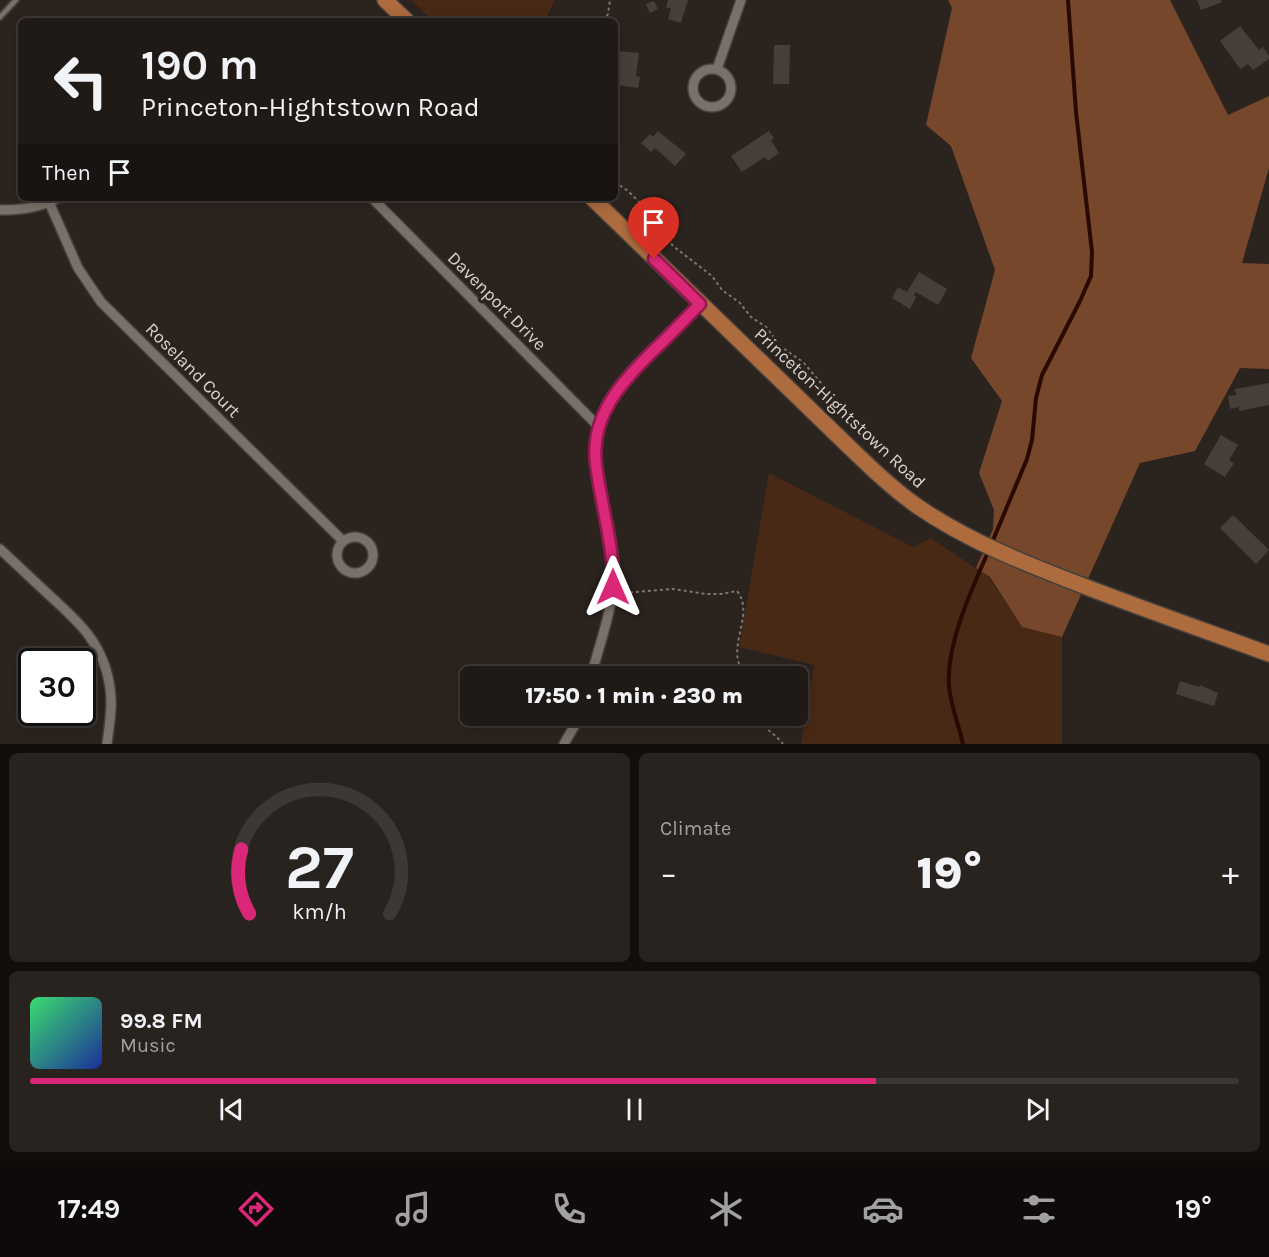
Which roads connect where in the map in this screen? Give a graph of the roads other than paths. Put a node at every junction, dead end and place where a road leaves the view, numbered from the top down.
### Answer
1 (16, 0) edge
2 (385, 0) edge
3 (741, 0) edge
4 (0, 17) edge
5 (404, 18) edge
6 (717, 69) junction
7 (50, 201) edge
8 (54, 201) edge
9 (375, 201) edge
10 (595, 201) edge
11 (0, 210) edge
12 (700, 304) junction
13 (599, 427) junction
14 (343, 541) junction
15 (0, 549) edge
16 (1269, 654) edge
17 (594, 666) edge
18 (574, 726) edge
19 (107, 744) edge
20 (564, 744) edge

1 - 4 lane
2 - 5 main road
3 - 6 street
6 - 6 street
7 - 11 street
8 - 14 street, Roseland Court
9 - 13 street, Davenport Drive
10 - 12 main road, Princeton-Hightstown Road
12 - 13 street
12 - 16 main road, Princeton-Hightstown Road
13 - 17 street
14 - 14 street
15 - 19 street
18 - 20 street

